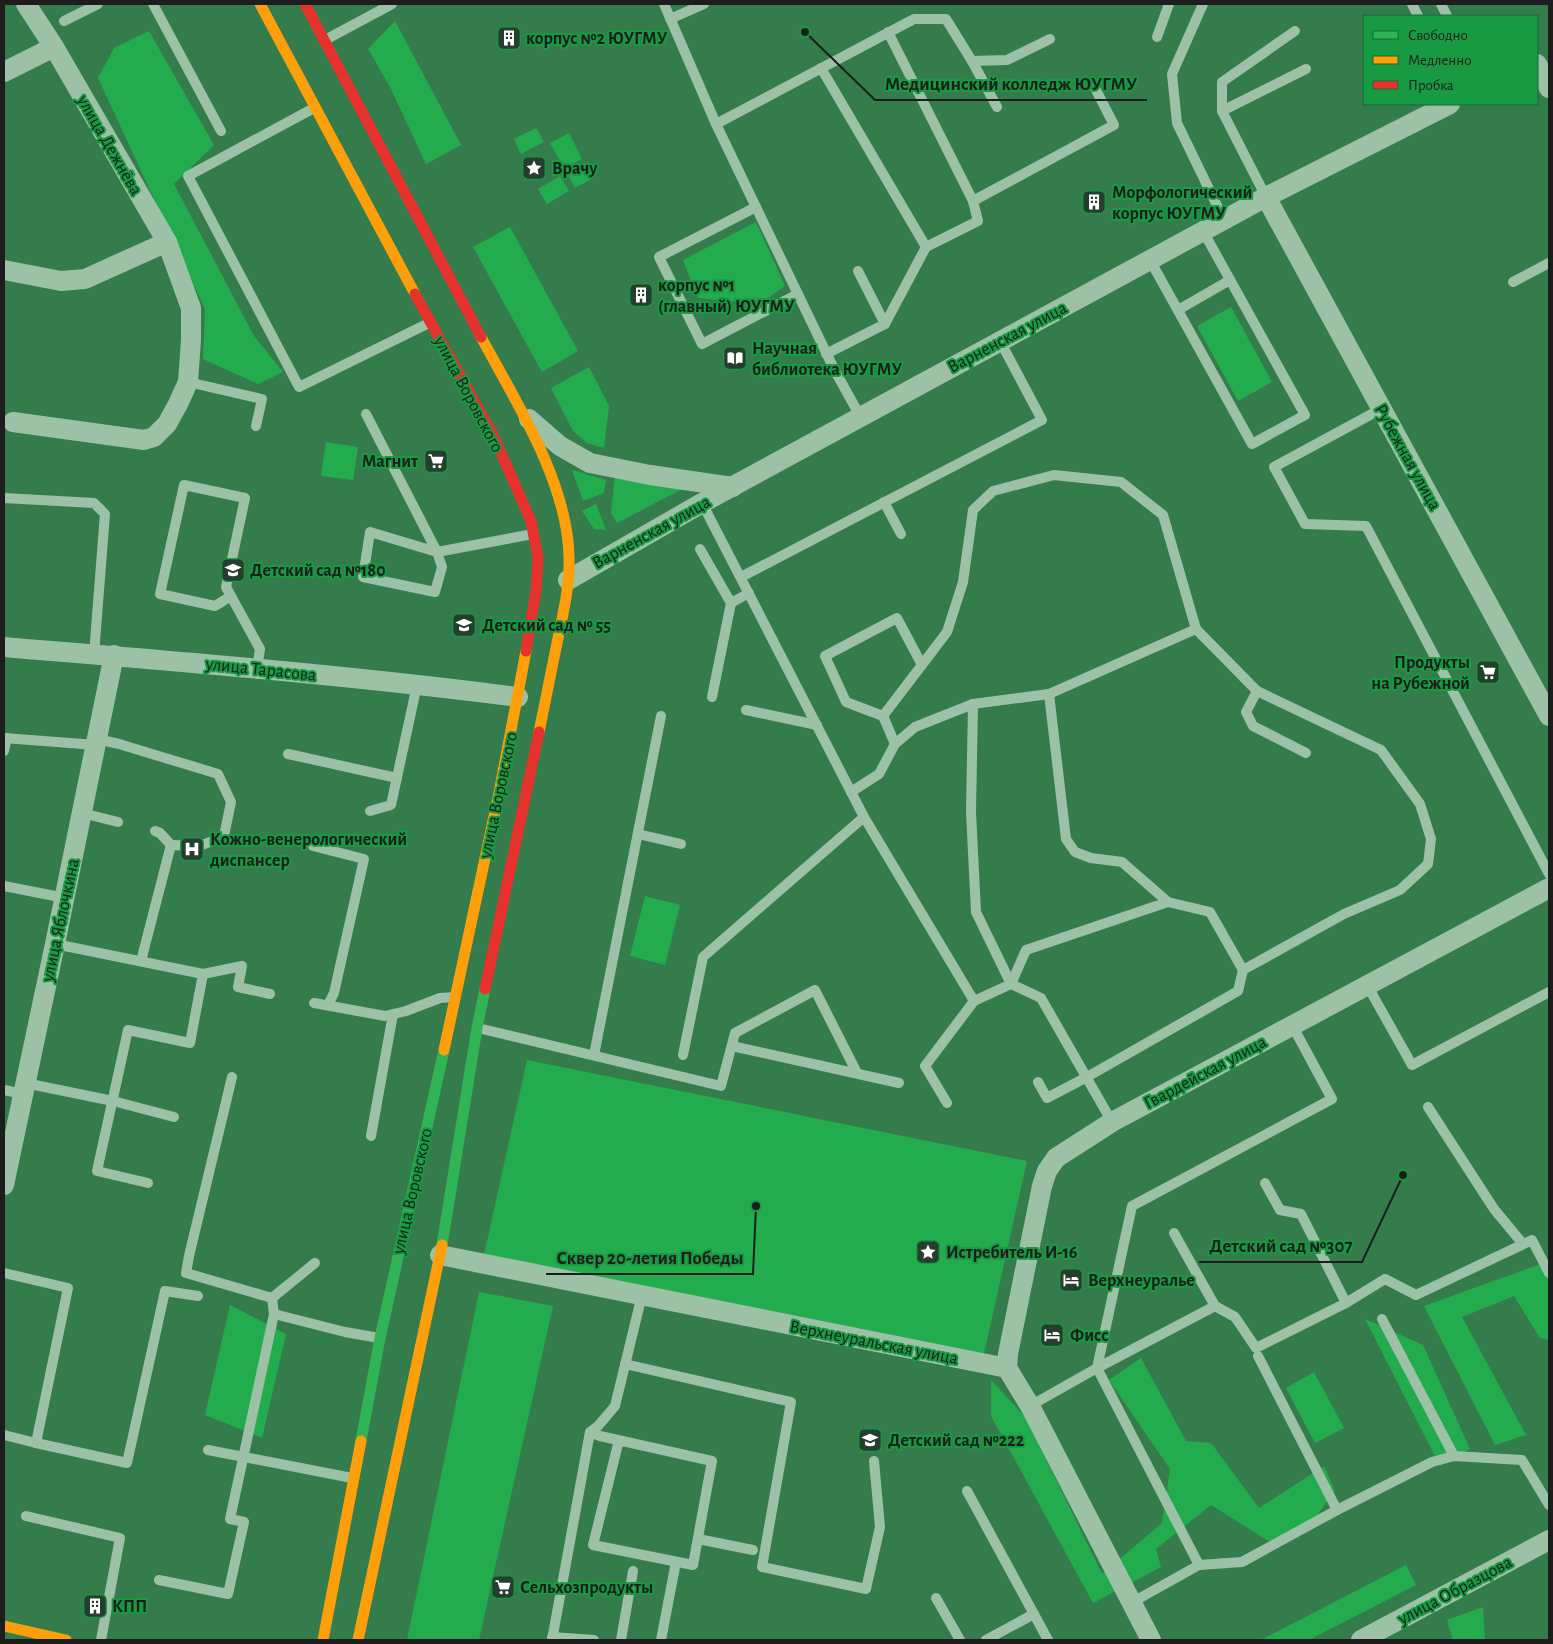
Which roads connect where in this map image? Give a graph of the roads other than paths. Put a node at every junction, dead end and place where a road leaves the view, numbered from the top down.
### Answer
1 (26, 4) edge
2 (98, 4) edge
3 (153, 4) edge
4 (260, 4) edge
5 (305, 4) edge
6 (392, 4) edge
7 (664, 4) edge
8 (704, 4) edge
9 (1169, 4) edge
10 (1203, 4) edge
11 (670, 19) junction
12 (64, 20) dead end
13 (1295, 31) dead end
14 (888, 32) junction
15 (1157, 37) dead end
16 (324, 40) junction
17 (1050, 40) dead end
18 (54, 48) junction
19 (972, 61) junction
20 (1538, 66) edge
21 (821, 68) junction
22 (1306, 69) dead end
23 (4, 72) edge
24 (1095, 88) dead end
25 (1549, 88) edge
26 (1448, 105) edge
27 (997, 107) dead end
28 (315, 108) junction
29 (1222, 110) junction
30 (716, 124) junction
31 (221, 131) dead end
32 (1266, 197) junction
33 (972, 201) junction
34 (756, 207) junction
35 (1224, 220) junction
36 (1203, 231) junction
37 (167, 242) junction
38 (926, 247) junction
39 (1150, 260) junction
40 (1549, 262) edge
41 (4, 270) edge
42 (858, 271) dead end
43 (1230, 280) junction
44 (1513, 282) dead end
45 (798, 294) junction
46 (1178, 310) junction
47 (430, 322) junction
48 (885, 324) junction
49 (1000, 341) junction
50 (826, 354) junction
51 (188, 382) junction
52 (1381, 409) junction
53 (522, 412) junction
54 (366, 414) dead end
55 (860, 416) junction
56 (13, 422) dead end
57 (256, 426) dead end
58 (733, 486) junction
59 (4, 498) edge
60 (884, 502) junction
61 (702, 503) junction
62 (534, 534) junction
63 (901, 534) dead end
64 (700, 549) dead end
65 (436, 552) junction
66 (741, 577) junction
67 (568, 580) junction
68 (749, 593) junction
69 (231, 596) junction
70 (731, 603) junction
71 (1196, 629) junction
72 (4, 647) edge
73 (94, 654) junction
74 (114, 656) junction
75 (922, 665) junction
76 (257, 669) junction
77 (417, 685) junction
78 (1257, 691) junction
79 (1049, 694) junction
80 (518, 697) junction
81 (712, 697) dead end
82 (972, 704) junction
83 (746, 710) dead end
84 (661, 716) dead end
85 (882, 716) junction
86 (1549, 716) edge
87 (817, 725) junction
88 (5, 738) edge
89 (97, 742) junction
90 (895, 744) junction
91 (4, 751) edge
92 (1306, 753) dead end
93 (288, 754) dead end
94 (397, 778) junction
95 (851, 792) junction
96 (370, 811) dead end
97 (82, 813) junction
98 (864, 817) junction
99 (118, 822) dead end
100 (155, 831) dead end
101 (638, 834) junction
102 (681, 844) dead end
103 (171, 845) junction
104 (313, 846) dead end
105 (1549, 874) edge
106 (4, 886) edge
107 (1549, 888) edge
108 (65, 898) junction
109 (1168, 902) junction
110 (55, 944) junction
111 (141, 961) junction
112 (1243, 970) junction
113 (203, 974) junction
114 (1011, 984) junction
115 (1367, 986) junction
116 (270, 994) dead end
117 (1548, 995) edge
118 (456, 997) junction
119 (974, 1001) junction
120 (314, 1003) dead end
121 (328, 1006) junction
122 (393, 1014) junction
123 (1292, 1025) junction
124 (477, 1028) junction
125 (732, 1046) junction
126 (594, 1055) junction
127 (683, 1055) dead end
128 (857, 1073) junction
129 (232, 1077) dead end
130 (1087, 1077) junction
131 (1038, 1082) dead end
132 (899, 1083) dead end
133 (17, 1089) edge
134 (113, 1101) junction
135 (948, 1103) dead end
136 (1428, 1107) dead end
137 (174, 1117) dead end
138 (1112, 1122) junction
139 (371, 1136) dead end
140 (148, 1183) dead end
141 (1265, 1183) dead end
142 (4, 1185) edge
143 (1174, 1233) dead end
144 (1523, 1244) junction
145 (440, 1255) junction
146 (315, 1263) dead end
147 (4, 1273) edge
148 (1549, 1273) edge
149 (642, 1295) junction
150 (198, 1296) dead end
151 (272, 1298) junction
152 (1346, 1303) junction
153 (1215, 1306) junction
154 (274, 1314) junction
155 (1382, 1319) dead end
156 (380, 1338) junction
157 (1258, 1356) dead end
158 (625, 1364) junction
159 (1007, 1368) junction
160 (1097, 1368) junction
161 (1030, 1406) junction
162 (590, 1432) junction
163 (4, 1435) edge
164 (619, 1440) junction
165 (36, 1442) junction
166 (208, 1450) dead end
167 (1454, 1456) junction
168 (244, 1458) junction
169 (874, 1461) dead end
170 (353, 1478) junction
171 (967, 1491) dead end
172 (1549, 1505) edge
173 (1337, 1510) junction
174 (26, 1516) dead end
175 (698, 1539) junction
176 (1549, 1540) edge
177 (753, 1550) dead end
178 (676, 1562) junction
179 (1199, 1565) junction
180 (633, 1571) dead end
181 (159, 1580) dead end
182 (936, 1598) dead end
183 (1131, 1602) junction
184 (1034, 1614) junction
185 (4, 1626) edge
186 (552, 1638) edge
187 (577, 1639) edge
188 (66, 1640) edge
189 (101, 1640) edge
190 (322, 1640) edge
191 (358, 1640) edge
192 (594, 1640) edge
193 (621, 1640) edge
194 (661, 1640) edge
195 (960, 1640) edge
196 (986, 1640) edge
197 (1048, 1640) edge
198 (1150, 1640) edge
199 (1361, 1640) edge

1 - 18 street, улица Дежнёва
2 - 12 lane
3 - 31 lane
4 - 28 main road, улица Воровского
5 - 16 main road, улица Воровского
6 - 16 lane
7 - 11 lane
8 - 11 lane
9 - 15 lane
10 - 35 lane
11 - 30 lane
13 - 29 lane
14 - 19 lane
14 - 21 lane
14 - 33 lane
16 - 53 main road, улица Воровского
17 - 19 lane
18 - 23 street
18 - 37 street, улица Дежнёва
19 - 27 lane
20 - 25 street
21 - 30 lane
21 - 38 lane
22 - 29 lane
24 - 33 lane
26 - 32 street, Варненская улица
28 - 47 main road, улица Воровского
28 - 47 lane
29 - 32 lane
30 - 34 lane
32 - 35 street, Варненская улица
32 - 52 street, Рубежная улица
33 - 38 lane
34 - 45 lane
34 - 45 lane
35 - 36 street, Варненская улица
36 - 39 street, Варненская улица
36 - 43 lane
37 - 41 street
37 - 51 street, улица Дежнёва
38 - 48 lane
39 - 46 lane
39 - 49 street, Варненская улица
40 - 44 lane
42 - 48 lane
43 - 46 lane
43 - 46 lane
45 - 50 lane
47 - 62 main road, улица Воровского
48 - 50 lane
49 - 55 street, Варненская улица
49 - 60 lane
50 - 55 lane
51 - 56 street, улица Дежнёва
51 - 57 lane
52 - 86 street, Рубежная улица
52 - 105 lane
53 - 58 street
53 - 67 main road, улица Воровского
54 - 65 lane
55 - 58 street, Варненская улица
58 - 61 street, Варненская улица
59 - 73 lane
60 - 63 lane
60 - 66 lane
61 - 66 lane
61 - 67 street, Варненская улица
62 - 65 lane
62 - 80 main road, улица Воровского
64 - 70 lane
65 - 65 lane
66 - 68 lane
67 - 124 main road, улица Воровского
68 - 70 lane
68 - 87 lane
69 - 69 lane
69 - 76 lane
70 - 81 lane
71 - 75 lane
71 - 78 lane
71 - 79 lane
72 - 73 street, улица Тарасова
73 - 74 street, улица Тарасова
74 - 76 street, улица Тарасова
74 - 89 street, улица Яблочкина
75 - 85 lane
75 - 85 lane
76 - 77 street, улица Тарасова
77 - 80 street, улица Тарасова
77 - 94 lane
78 - 92 lane
78 - 112 lane
79 - 82 lane
79 - 109 lane
80 - 118 main road, улица Воровского
82 - 90 lane
82 - 114 lane
83 - 87 lane
84 - 101 lane
85 - 90 lane
87 - 95 lane
88 - 89 lane
88 - 91 lane
89 - 97 street, улица Яблочкина
89 - 103 lane
90 - 95 lane
93 - 94 lane
94 - 96 lane
95 - 98 lane
97 - 99 lane
97 - 108 street, улица Яблочкина
98 - 119 lane
98 - 127 lane
100 - 103 lane
101 - 102 lane
101 - 126 lane
103 - 111 lane
104 - 121 lane
106 - 108 lane
107 - 115 street, Гвардейская улица
108 - 110 street, улица Яблочкина
109 - 112 lane
109 - 114 lane
110 - 111 lane
110 - 133 street, улица Яблочкина
111 - 113 lane
112 - 130 lane
113 - 116 lane
113 - 134 lane
114 - 119 lane
114 - 130 lane
115 - 117 lane
115 - 123 street, Гвардейская улица
118 - 122 lane
118 - 156 main road, улица Воровского
119 - 135 lane
120 - 121 lane
121 - 122 lane
122 - 139 lane
123 - 138 street, Гвардейская улица
123 - 160 lane
124 - 126 lane
124 - 145 main road, улица Воровского
125 - 126 lane
125 - 128 lane
125 - 128 lane
128 - 132 lane
129 - 151 lane
130 - 131 lane
130 - 138 lane
133 - 134 lane
133 - 142 street, улица Яблочкина
134 - 137 lane
134 - 140 lane
136 - 144 lane
138 - 159 street, Гвардейская улица
141 - 152 lane
143 - 153 lane
144 - 148 lane
144 - 152 lane
145 - 149 street, Верхнеуральская улица
145 - 191 main road, улица Воровского
146 - 151 lane
147 - 165 lane
149 - 158 lane
149 - 159 street, Верхнеуральская улица
150 - 165 lane
151 - 154 lane
152 - 153 lane
153 - 160 lane
154 - 156 lane
154 - 168 lane
155 - 167 lane
156 - 170 main road, улица Воровского
157 - 173 lane
158 - 162 lane
158 - 169 lane
159 - 161 street
160 - 161 lane
160 - 179 lane
161 - 183 street
162 - 164 lane
162 - 186 lane
163 - 165 lane
164 - 175 lane
164 - 178 lane
166 - 168 lane
167 - 172 lane
167 - 173 lane
168 - 170 lane
168 - 181 lane
170 - 190 main road, улица Воровского
171 - 184 lane
173 - 179 lane
174 - 189 lane
175 - 177 lane
175 - 178 lane
176 - 199 street, улица Образцова
178 - 194 lane
179 - 183 lane
180 - 193 lane
182 - 195 lane
183 - 198 street
184 - 196 lane
184 - 197 lane
185 - 188 main road
186 - 187 lane
187 - 192 lane

